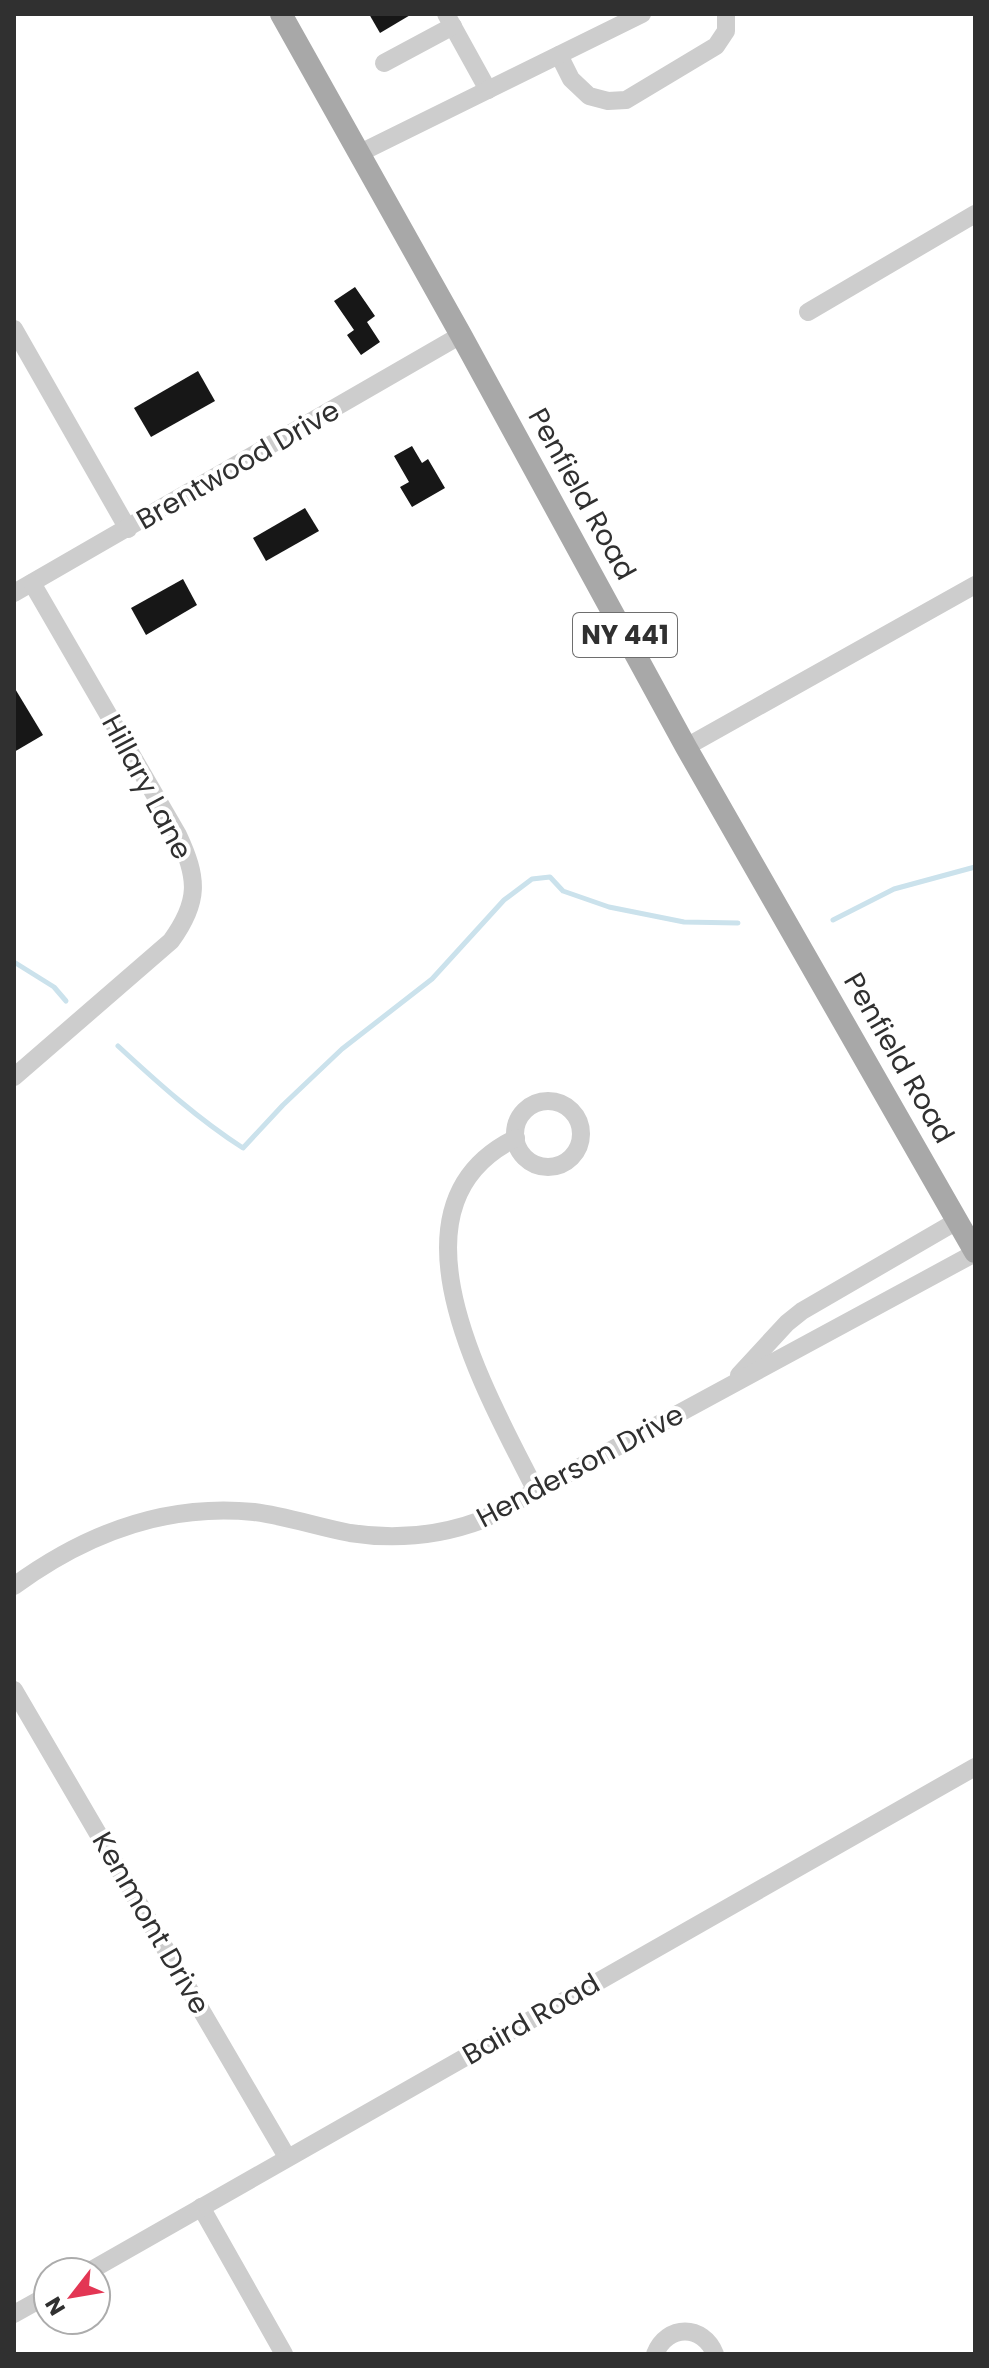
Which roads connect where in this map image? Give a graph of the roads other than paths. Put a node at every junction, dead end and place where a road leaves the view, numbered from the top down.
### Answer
1 (281, 14) edge
2 (642, 14) edge
3 (726, 14) edge
4 (450, 20) edge
5 (559, 55) junction
6 (384, 63) dead end
7 (488, 90) junction
8 (360, 153) junction
9 (975, 214) edge
10 (808, 312) dead end
11 (14, 329) edge
12 (461, 335) junction
13 (128, 529) junction
14 (32, 583) junction
15 (975, 585) edge
16 (14, 593) edge
17 (686, 747) junction
18 (14, 1077) edge
19 (516, 1138) dead end
20 (957, 1221) junction
21 (975, 1252) edge
22 (729, 1386) junction
23 (536, 1491) junction
24 (14, 1586) edge
25 (14, 1690) edge
26 (975, 1767) edge
27 (287, 2157) junction
28 (201, 2207) junction
29 (112, 2258) edge
30 (32, 2304) edge
31 (14, 2314) edge
32 (284, 2354) edge
33 (655, 2354) edge
34 (715, 2354) edge

1 - 8 main road, Penfield Road / NY 441
2 - 5 street
3 - 5 street
4 - 6 street
4 - 7 street
5 - 7 street
7 - 8 street
8 - 12 main road, Penfield Road / NY 441
9 - 10 street
11 - 13 street
12 - 13 street, Brentwood Drive
12 - 17 main road, Penfield Road / NY 441
13 - 14 street, Brentwood Drive
14 - 16 street, Brentwood Drive
14 - 18 street, Hillary Lane
15 - 17 street
17 - 20 main road, Penfield Road / NY 441
19 - 23 street
20 - 21 main road, Penfield Road / NY 441
20 - 22 street, Henderson Drive
21 - 22 street, Henderson Drive
22 - 23 street, Henderson Drive
23 - 24 street, Henderson Drive
25 - 27 street, Kenmont Drive
26 - 27 street, Baird Road
27 - 28 street, Baird Road
28 - 29 street, Baird Road
28 - 32 street
30 - 31 street
33 - 34 street

